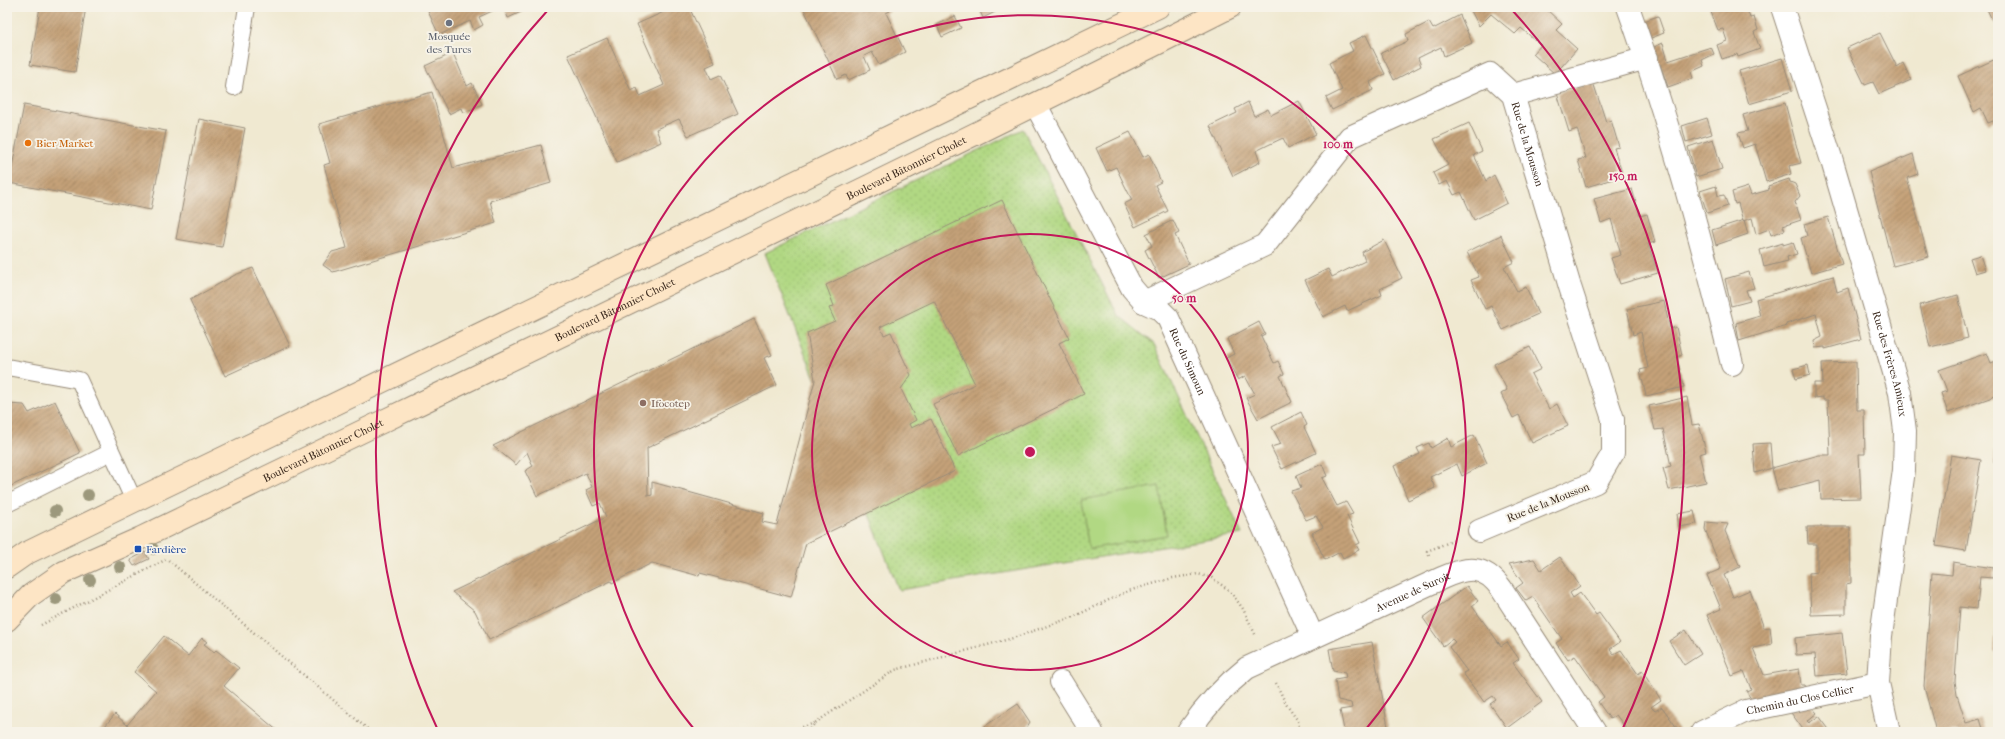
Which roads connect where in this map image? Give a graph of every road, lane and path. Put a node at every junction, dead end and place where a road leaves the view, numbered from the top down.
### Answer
1 (247, 7) edge
2 (1158, 7) edge
3 (1230, 7) edge
4 (1628, 7) edge
5 (1782, 7) edge
6 (1647, 58) junction
7 (234, 87) dead end
8 (1513, 94) junction
9 (1036, 105) junction
10 (1144, 302) junction
11 (1732, 364) dead end
12 (7, 367) edge
13 (111, 452) junction
14 (134, 501) junction
15 (7, 504) edge
16 (1479, 531) dead end
17 (7, 567) edge
18 (7, 620) edge
19 (38, 627) dead end
20 (1313, 637) junction
21 (1266, 659) junction
22 (1061, 682) dead end
23 (1878, 683) junction
24 (815, 723) junction
25 (371, 732) edge
26 (787, 732) edge
27 (808, 732) edge
28 (1092, 732) edge
29 (1188, 732) edge
30 (1300, 732) edge
31 (1595, 732) edge
32 (1702, 732) edge
33 (1889, 732) edge

1 - 7 lane
2 - 14 street
3 - 9 street, Boulevard Bâtonnier Cholet
4 - 6 street
5 - 23 street, Rue des Frères Amieux
6 - 8 street
6 - 11 street
8 - 10 street, Rue de la Mousson
8 - 16 street, Rue de la Mousson
9 - 10 street, Rue du Simoun
9 - 18 street, Boulevard Bâtonnier Cholet
10 - 20 street, Rue du Simoun
12 - 13 lane
13 - 14 lane
13 - 15 lane
14 - 17 street
19 - 25 path
20 - 21 street, Avenue de Suroît
20 - 31 street, Avenue de Suroît
21 - 24 path
21 - 29 street, Avenue de Suroît
21 - 30 path
22 - 28 street
23 - 32 street, Chemin du Clos Cellier
23 - 33 street, Rue des Frères Amieux
24 - 26 path
24 - 27 path

